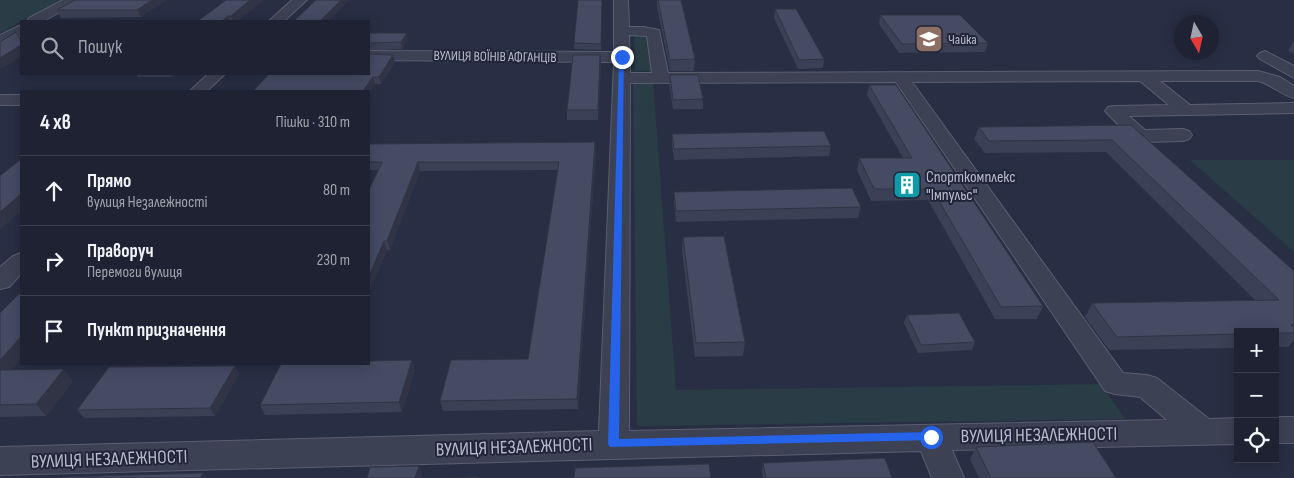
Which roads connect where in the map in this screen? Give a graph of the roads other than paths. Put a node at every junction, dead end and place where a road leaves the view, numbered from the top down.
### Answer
1 (73, 0) edge
2 (300, 0) edge
3 (621, 0) edge
4 (36, 20) edge
5 (277, 20) edge
6 (20, 30) edge
7 (621, 31) junction
8 (0, 41) edge
9 (370, 55) edge
10 (1264, 56) dead end
11 (621, 67) junction
12 (1294, 74) edge
13 (216, 75) edge
14 (900, 76) junction
15 (1144, 76) junction
16 (660, 78) junction
17 (199, 90) edge
18 (1294, 93) edge
19 (0, 100) edge
20 (20, 100) edge
21 (1294, 108) edge
22 (1186, 110) junction
23 (1183, 136) dead end
24 (20, 262) edge
25 (0, 281) edge
26 (1234, 430) edge
27 (1279, 430) edge
28 (1294, 430) edge
29 (1202, 431) junction
30 (931, 437) junction
31 (614, 444) junction
32 (0, 461) edge
33 (948, 478) edge

1 - 4 street
2 - 5 street
3 - 7 street
6 - 8 street
7 - 11 street
7 - 16 street
9 - 11 street, ВУЛИЦЯ ВОЇНІВ АФГАНЦІВ
10 - 12 street
11 - 16 street, ВУЛИЦЯ ВОЇНІВ АФГАНЦІВ
11 - 31 street
13 - 17 street
14 - 15 street, ВУЛИЦЯ ВОЇНІВ АФГАНЦІВ
14 - 16 street, ВУЛИЦЯ ВОЇНІВ АФГАНЦІВ
14 - 29 street
15 - 18 street, ВУЛИЦЯ ВОЇНІВ АФГАНЦІВ
15 - 22 street
19 - 20 street
21 - 22 street
22 - 23 street
24 - 25 street
26 - 29 street, ВУЛИЦЯ НЕЗАЛЕЖНОСТІ
27 - 28 street
29 - 30 street, ВУЛИЦЯ НЕЗАЛЕЖНОСТІ
30 - 31 street, ВУЛИЦЯ НЕЗАЛЕЖНОСТІ
30 - 33 street
31 - 32 street, ВУЛИЦЯ НЕЗАЛЕЖНОСТІ

